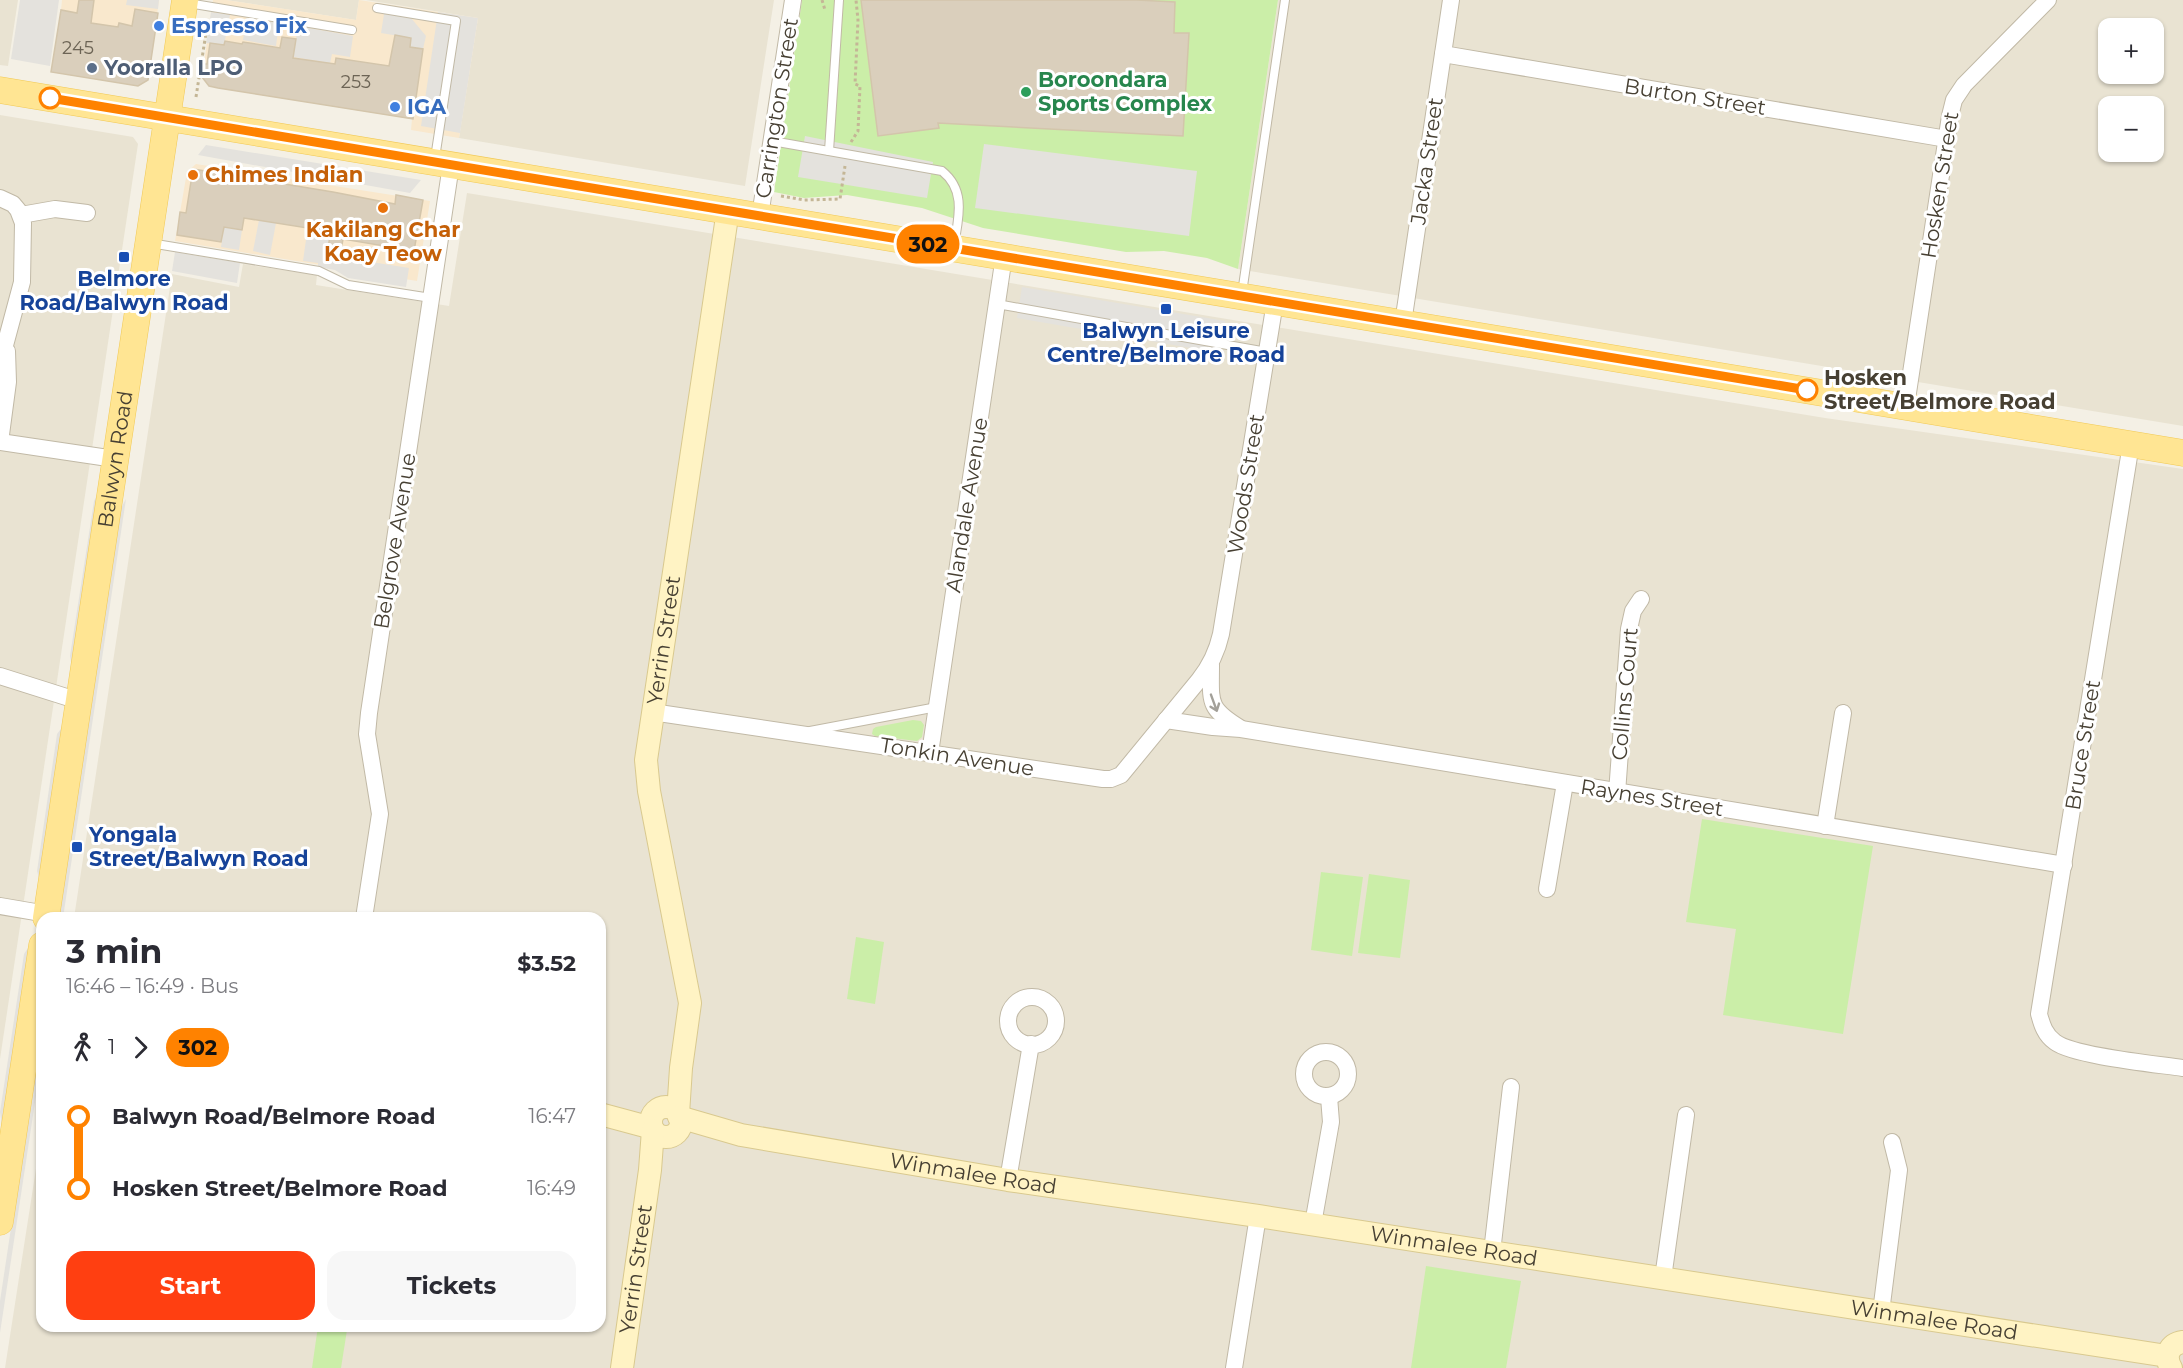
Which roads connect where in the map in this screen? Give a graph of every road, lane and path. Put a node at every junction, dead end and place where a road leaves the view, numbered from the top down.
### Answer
1 (793, 0) edge
2 (839, 0) edge
3 (1285, 0) edge
4 (1451, 0) edge
5 (2048, 0) edge
6 (193, 3) edge
7 (377, 8) dead end
8 (352, 30) dead end
9 (1443, 54) junction
10 (0, 90) edge
11 (196, 97) dead end
12 (167, 118) junction
13 (1947, 139) junction
14 (772, 141) junction
15 (829, 151) junction
16 (442, 163) junction
17 (0, 198) edge
18 (728, 210) junction
19 (87, 213) dead end
20 (21, 215) junction
21 (760, 216) junction
22 (148, 243) junction
23 (954, 248) junction
24 (1004, 256) junction
25 (1242, 296) junction
26 (431, 298) junction
27 (1275, 302) junction
28 (997, 304) junction
29 (1403, 323) junction
30 (7, 338) junction
31 (1267, 352) junction
32 (0, 364) edge
33 (1906, 406) junction
34 (0, 442) edge
35 (2131, 444) junction
36 (2183, 453) edge
37 (116, 459) junction
38 (1641, 598) dead end
39 (1211, 665) junction
40 (0, 676) edge
41 (79, 701) junction
42 (937, 706) junction
43 (652, 712) junction
44 (1843, 713) dead end
45 (1166, 720) junction
46 (1241, 729) junction
47 (798, 733) junction
48 (930, 753) junction
49 (1565, 783) junction
50 (1617, 793) junction
51 (1825, 826) junction
52 (2064, 865) junction
53 (1547, 890) dead end
54 (0, 906) edge
55 (47, 912) edge
56 (365, 912) edge
57 (36, 914) edge
58 (36, 1027) edge
59 (1031, 1044) dead end
60 (2183, 1068) edge
61 (1511, 1087) dead end
62 (1329, 1097) dead end
63 (606, 1114) edge
64 (1686, 1115) dead end
65 (665, 1123) junction
66 (1892, 1142) dead end
67 (5, 1159) edge
68 (1008, 1180) junction
69 (1258, 1216) junction
70 (0, 1222) edge
71 (1313, 1224) junction
72 (1492, 1252) junction
73 (1663, 1278) junction
74 (1881, 1312) junction
75 (2174, 1355) edge
76 (622, 1368) edge
77 (1234, 1368) edge

1 - 14 street, Carrington Street
2 - 15 lane
3 - 25 lane
4 - 9 street, Jacka Street
5 - 13 street, Hosken Street
6 - 8 lane
6 - 11 path
6 - 12 main road, Balwyn Road
7 - 16 lane
9 - 13 street, Burton Street
9 - 29 street, Jacka Street
10 - 12 main road
12 - 16 main road
12 - 22 main road, Balwyn Road
13 - 33 street, Hosken Street
14 - 15 lane
14 - 21 street, Carrington Street
15 - 23 lane
16 - 18 main road
16 - 26 street, Belgrove Avenue
17 - 20 street
18 - 21 main road
18 - 43 street, Yerrin Street
19 - 20 street
20 - 30 street
21 - 23 main road
22 - 26 lane
22 - 37 main road, Balwyn Road
23 - 24 main road
24 - 25 main road
24 - 28 street, Alandale Avenue
25 - 27 main road
26 - 56 street, Belgrove Avenue
27 - 29 main road
27 - 31 street, Woods Street
28 - 31 lane
28 - 42 street, Alandale Avenue
29 - 33 main road
30 - 32 street
30 - 34 street
31 - 39 street, Woods Street
33 - 35 main road
34 - 37 street
35 - 36 main road
35 - 52 street, Bruce Street
37 - 41 main road, Balwyn Road
38 - 50 street, Collins Court
39 - 45 street, Tonkin Avenue
39 -> 46 street, Raynes Street
40 - 41 street
41 - 55 main road, Balwyn Road
42 - 47 lane
42 - 48 street, Alandale Avenue
43 - 47 street, Tonkin Avenue
43 - 65 street, Yerrin Street
44 - 51 street
45 - 46 street, Raynes Street
45 - 48 street, Tonkin Avenue
46 - 49 street, Raynes Street
47 - 48 street, Tonkin Avenue
49 - 50 street, Raynes Street
49 - 53 street
50 - 51 street, Raynes Street
51 - 52 street, Raynes Street
52 - 60 street, Bruce Street
54 - 57 street
58 - 67 main road
59 - 68 street
61 - 72 street
62 - 71 street
63 - 65 street, Winmalee Road
64 - 73 street
65 - 68 street, Winmalee Road
65 - 76 street, Yerrin Street
66 - 74 street
67 - 70 main road
68 - 69 street, Winmalee Road
69 - 71 street, Winmalee Road
69 - 77 street
71 - 72 street, Winmalee Road
72 - 73 street, Winmalee Road
73 - 74 street, Winmalee Road
74 - 75 street, Winmalee Road

